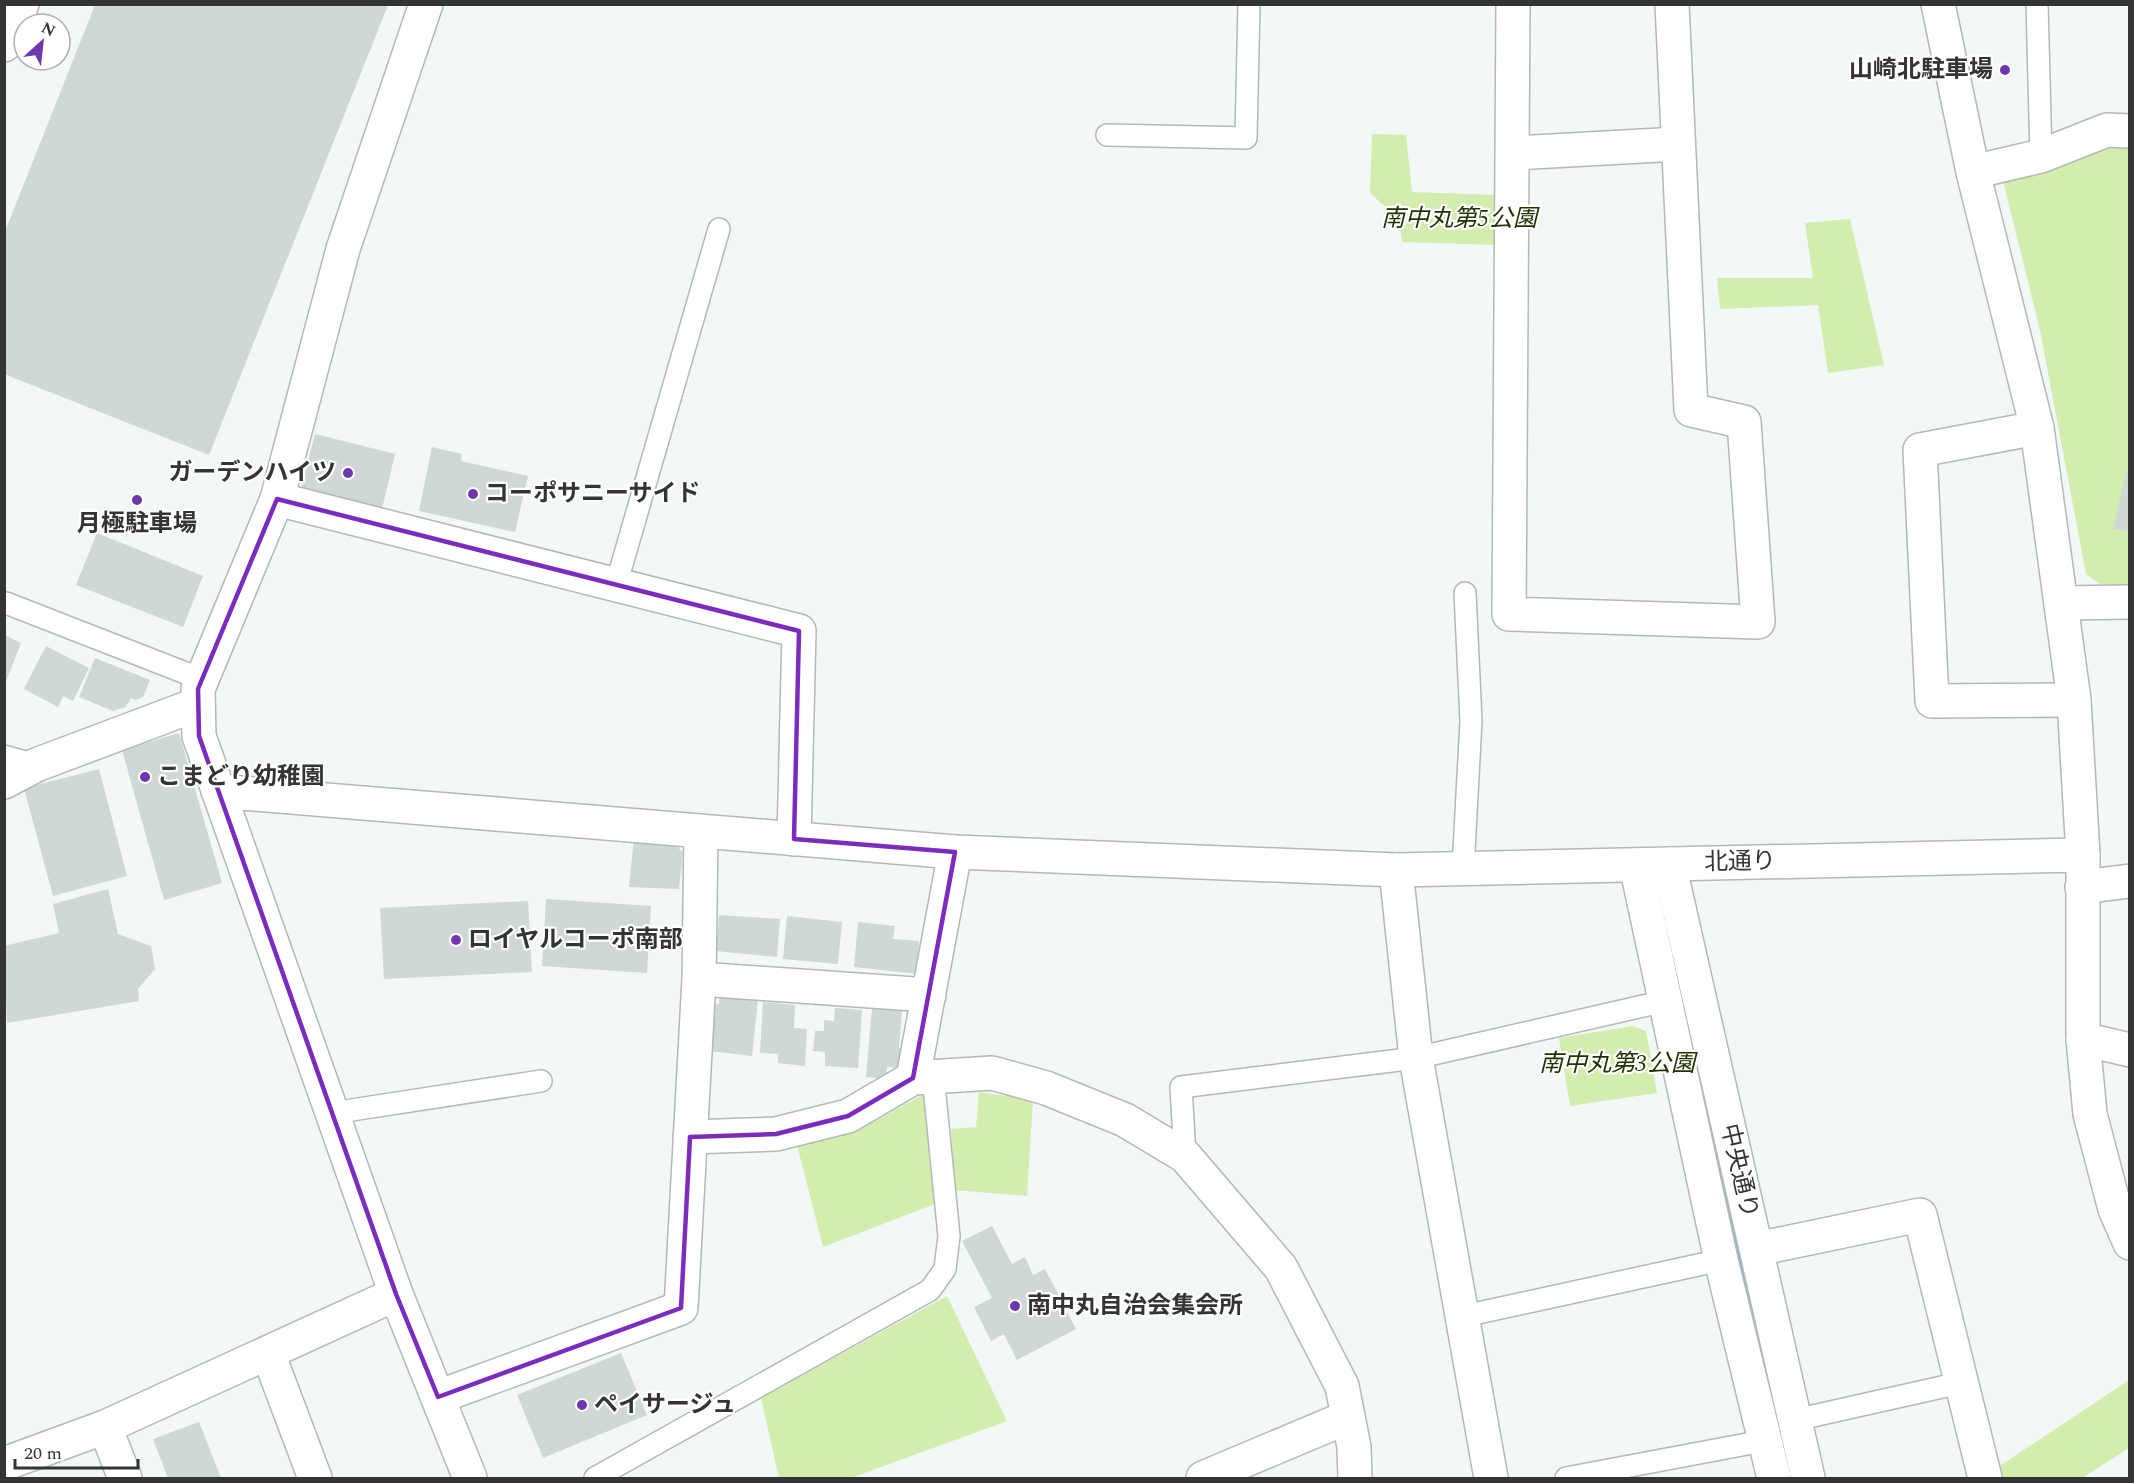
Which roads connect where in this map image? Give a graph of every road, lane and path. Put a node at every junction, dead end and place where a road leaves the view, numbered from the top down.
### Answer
1 (22, 4) edge
2 (426, 4) edge
3 (1249, 4) edge
4 (1513, 4) edge
5 (1672, 4) edge
6 (1938, 4) edge
7 (2037, 4) edge
8 (4, 45) edge
9 (2130, 131) edge
10 (1107, 135) dead end
11 (1678, 144) junction
12 (1514, 153) junction
13 (2041, 156) junction
14 (1973, 172) junction
15 (719, 229) dead end
16 (2037, 428) junction
17 (277, 499) junction
18 (616, 585) junction
19 (1465, 593) dead end
20 (2130, 602) edge
21 (6, 603) dead end
22 (2062, 603) junction
23 (200, 692) junction
24 (2073, 700) junction
25 (4, 756) edge
26 (36, 765) junction
27 (4, 782) edge
28 (218, 791) junction
29 (701, 832) junction
30 (794, 839) junction
31 (955, 852) junction
32 (2083, 855) junction
33 (1669, 864) junction
34 (1636, 865) junction
35 (1463, 869) junction
36 (1396, 870) junction
37 (2130, 881) edge
38 (2082, 887) junction
39 (699, 979) junction
40 (929, 995) junction
41 (1665, 1001) junction
42 (2083, 1039) junction
43 (2130, 1050) edge
44 (1416, 1058) junction
45 (923, 1077) junction
46 (541, 1082) dead end
47 (332, 1113) junction
48 (690, 1137) junction
49 (1185, 1156) junction
50 (2130, 1243) edge
51 (1757, 1249) junction
52 (1722, 1260) junction
53 (396, 1294) junction
54 (1464, 1316) junction
55 (268, 1353) junction
56 (1960, 1383) junction
57 (438, 1397) junction
58 (1348, 1417) junction
59 (1795, 1420) junction
60 (105, 1427) junction
61 (1763, 1441) junction
62 (4, 1464) edge
63 (125, 1479) edge
64 (315, 1479) edge
65 (470, 1479) edge
66 (595, 1479) edge
67 (1203, 1479) edge
68 (1355, 1479) edge
69 (1491, 1479) edge
70 (1566, 1479) edge
71 (1774, 1479) edge
72 (1808, 1479) edge
73 (1985, 1479) edge

1 - 8 street
2 - 17 street
3 - 10 lane
4 - 12 street
5 - 11 street
6 - 14 street
7 - 13 lane
9 - 13 street
11 - 12 street
11 - 12 street
13 - 14 street
14 - 16 street
15 - 18 lane
16 - 22 street
16 - 24 street
17 - 18 street
17 - 23 street
18 - 30 street
19 - 35 lane
20 - 22 street
21 - 23 lane
22 - 24 street
23 - 26 street
23 - 28 street
24 - 32 street
25 - 26 lane
26 - 27 street
28 - 29 street, 北通り
28 - 47 street
29 - 30 street, 北通り
29 - 39 street
30 - 31 street, 北通り
31 - 36 street, 北通り
31 - 40 street
32 - 33 street, 北通り
32 - 38 street
33 - 34 street, 北通り
33 - 51 street, 中央通り
34 - 35 street, 北通り
34 - 41 street, 中央通り
35 - 36 street, 北通り
36 - 44 street
37 - 38 street
38 - 42 street
39 - 40 street
39 - 48 street
40 - 45 street
41 - 44 lane
41 - 52 street, 中央通り
42 - 43 street
42 - 50 street
44 - 49 lane
44 - 54 street
45 - 48 street
45 - 49 street
45 - 66 lane
46 - 47 lane
47 - 53 street
48 - 57 street
49 - 58 street
51 - 56 street
51 - 59 street, 中央通り
52 - 54 lane
52 - 61 street, 中央通り
53 - 55 street
53 - 57 street
54 - 69 street
55 - 60 street
55 - 64 street
56 - 59 lane
56 - 73 street
57 - 65 street
58 - 67 street
58 - 68 street
59 - 72 street, 中央通り
60 - 62 street
60 - 63 street
61 - 70 lane
61 - 71 street, 中央通り

